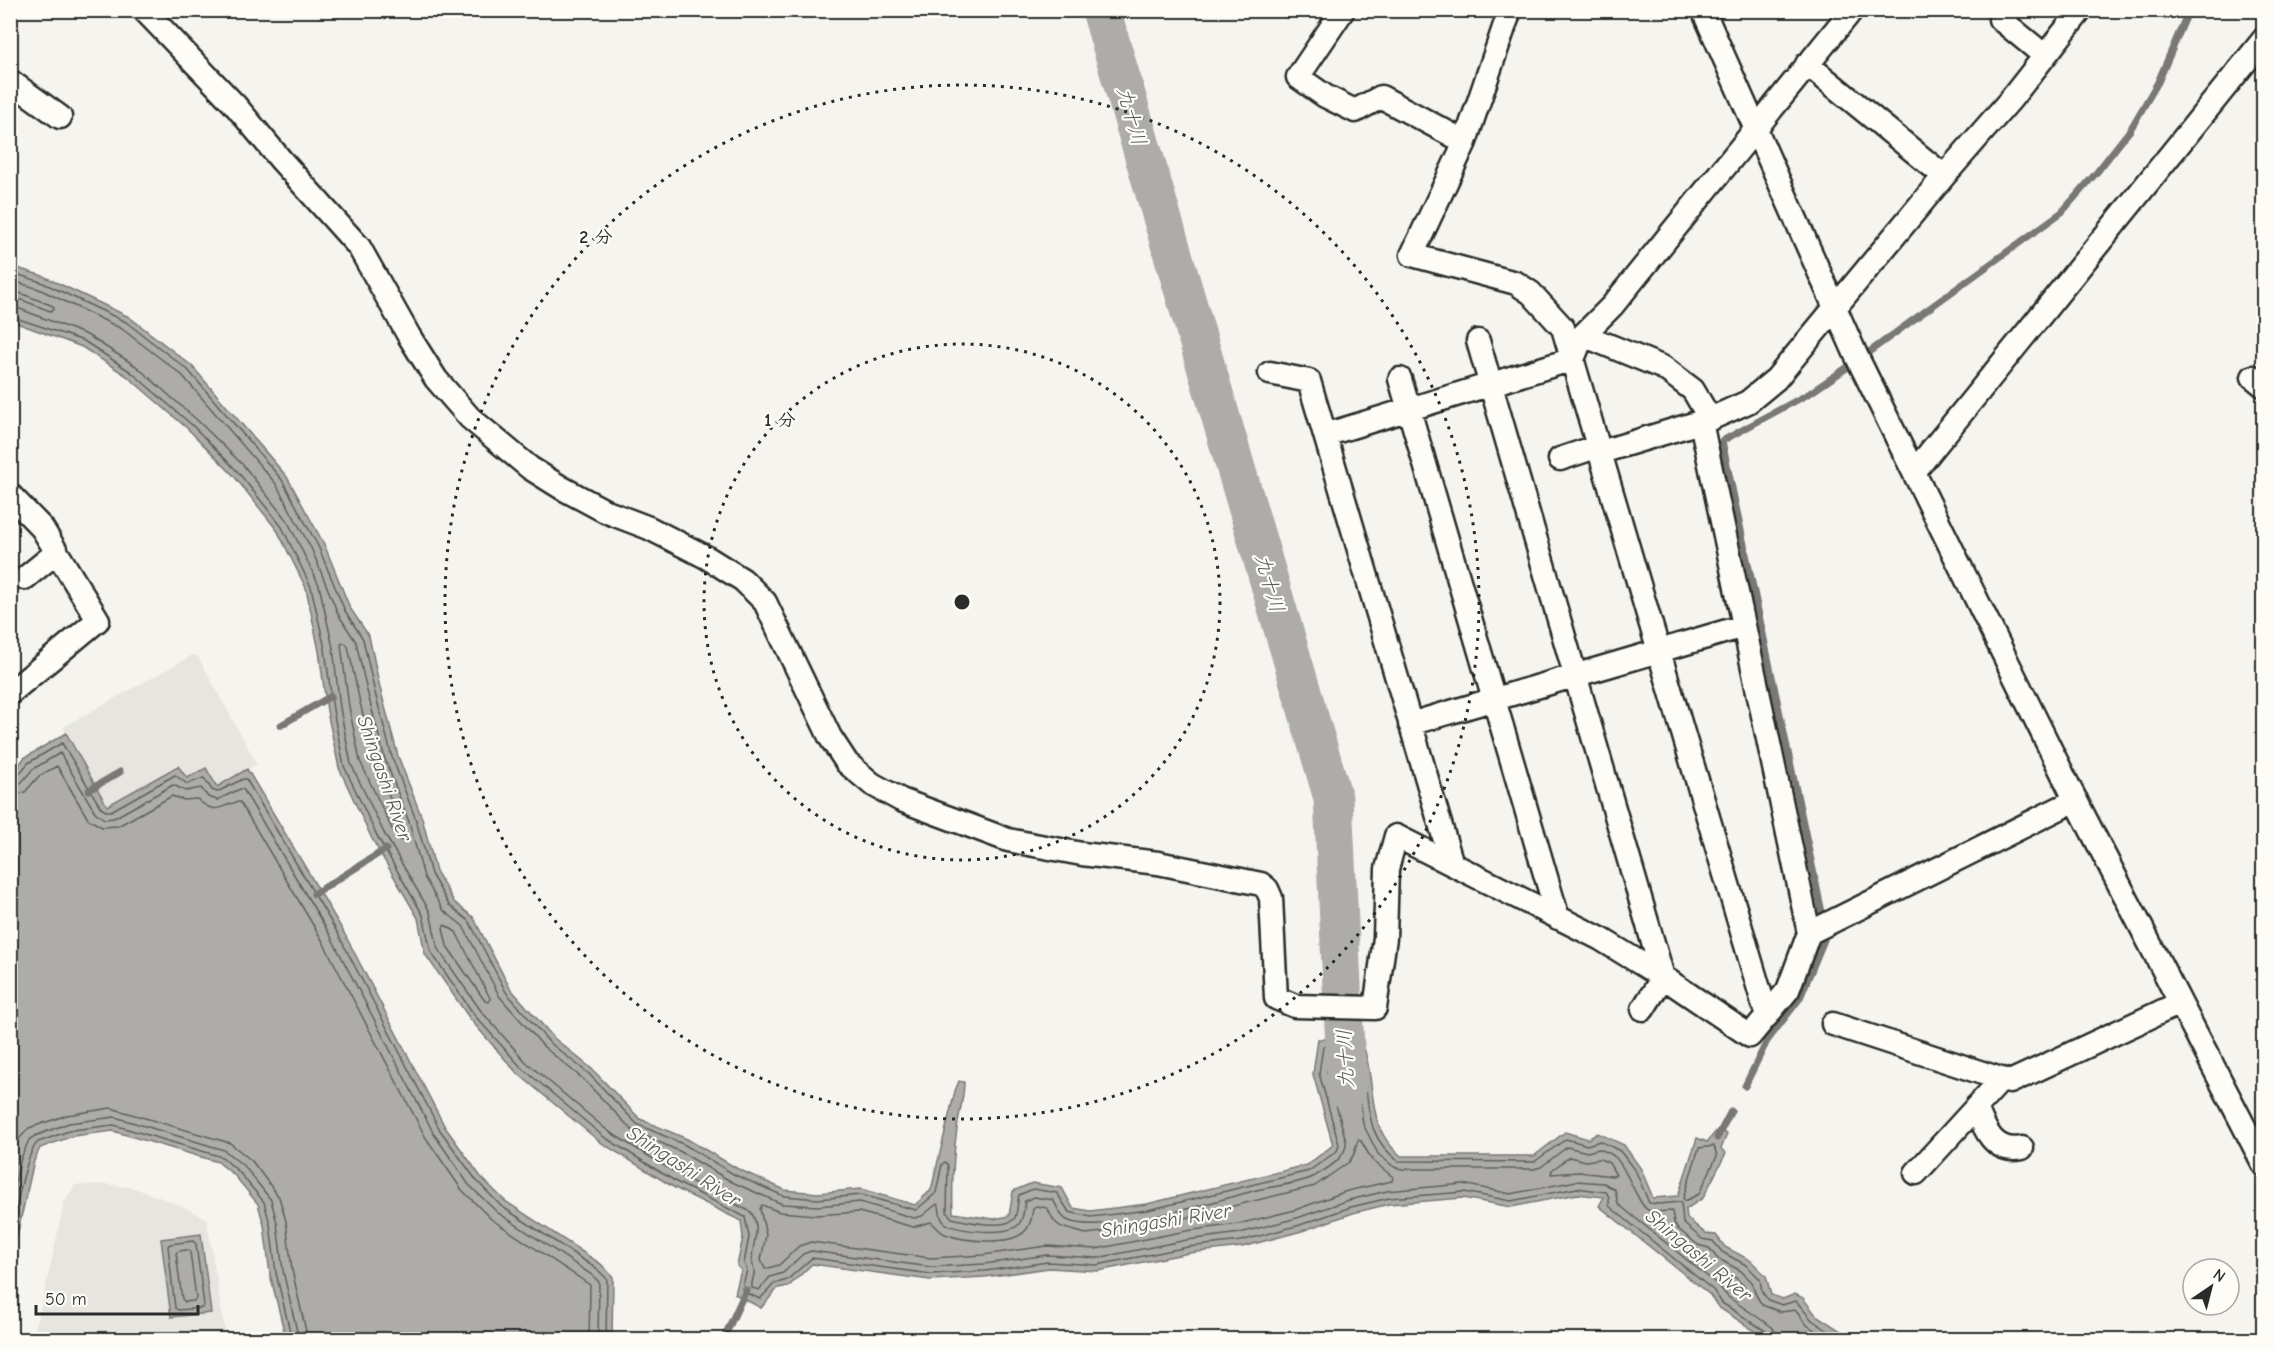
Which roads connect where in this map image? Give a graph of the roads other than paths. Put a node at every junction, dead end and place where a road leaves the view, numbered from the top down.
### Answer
1 (144, 10) edge
2 (1344, 10) edge
3 (1510, 10) edge
4 (1703, 10) edge
5 (1852, 10) edge
6 (2081, 10) edge
7 (2000, 20) dead end
8 (2264, 39) edge
9 (2045, 56) junction
10 (1807, 64) junction
11 (10, 81) edge
12 (60, 117) dead end
13 (1755, 127) junction
14 (1466, 142) junction
15 (1944, 176) junction
16 (1835, 306) junction
17 (1584, 336) junction
18 (1478, 341) dead end
19 (1573, 359) junction
20 (1270, 372) dead end
21 (1400, 379) dead end
22 (1491, 383) junction
23 (1410, 409) junction
24 (1705, 421) junction
25 (1325, 435) junction
26 (1600, 449) junction
27 (1560, 459) dead end
28 (1914, 472) junction
29 (10, 495) edge
30 (57, 552) junction
31 (25, 578) dead end
32 (1744, 626) junction
33 (1660, 651) junction
34 (1576, 675) junction
35 (10, 693) edge
36 (1494, 699) junction
37 (1410, 724) junction
38 (2076, 800) junction
39 (1452, 864) junction
40 (1558, 918) junction
41 (1809, 933) junction
42 (1663, 977) junction
43 (2180, 1003) junction
44 (1643, 1009) dead end
45 (1767, 1016) junction
46 (1833, 1024) dead end
47 (2002, 1079) junction
48 (1976, 1107) junction
49 (2022, 1148) dead end
50 (2264, 1165) edge
51 (1916, 1173) dead end

1 - 39 street
2 - 14 street
3 - 14 street
4 - 13 street
5 - 10 street
6 - 9 street
7 - 9 street
8 - 28 street
9 - 15 street
10 - 13 street
10 - 15 street
11 - 12 street
13 - 16 street
13 - 17 street
14 - 19 street
15 - 16 street
16 - 24 street
16 - 28 street
17 - 19 street
17 - 24 street
18 - 22 street
19 - 22 street
19 - 26 street
20 - 25 street
21 - 23 street
22 - 23 street
22 - 34 street
23 - 25 street
23 - 36 street
24 - 26 street
24 - 32 street
25 - 37 street
26 - 27 street
26 - 33 street
28 - 38 street
29 - 30 street
30 - 31 street
30 - 35 street
32 - 33 street
32 - 41 street
33 - 34 street
33 - 45 street
34 - 36 street
34 - 42 street
36 - 37 street
36 - 40 street
37 - 39 street
38 - 41 street
38 - 43 street
39 - 40 street
40 - 42 street
41 - 45 street
42 - 44 street
42 - 45 street
43 - 47 street
43 - 50 street
46 - 47 street
47 - 48 street
48 - 49 street
48 - 51 street

